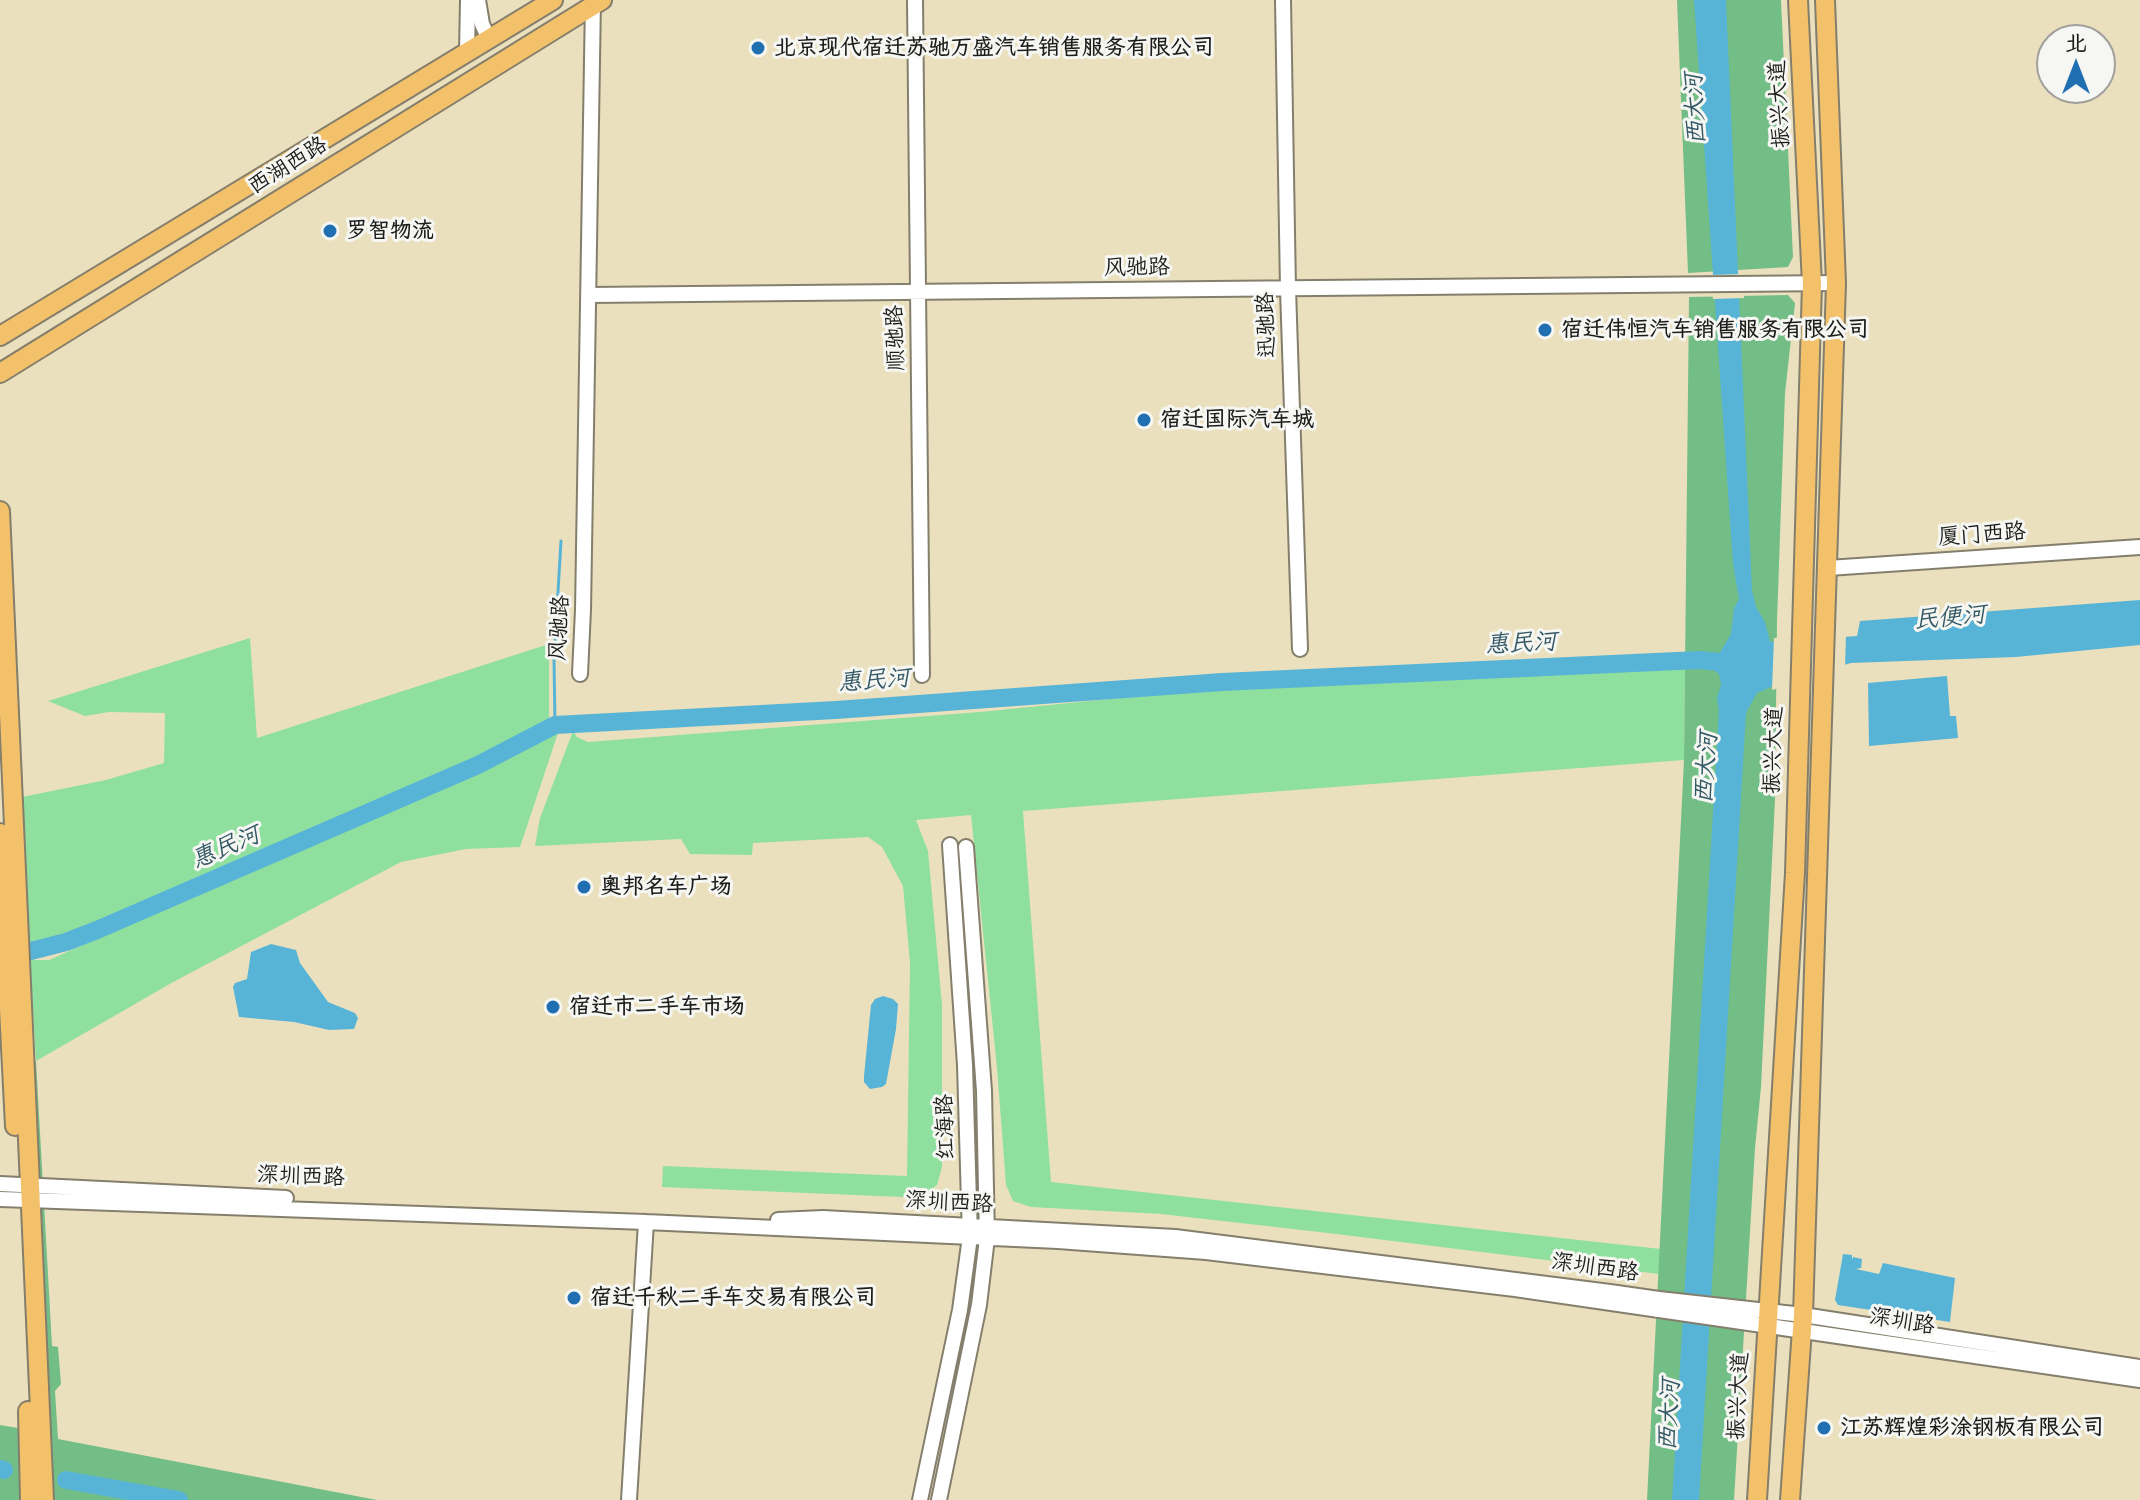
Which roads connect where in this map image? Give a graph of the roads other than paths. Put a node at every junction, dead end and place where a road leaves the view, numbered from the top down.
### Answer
1 (468, 0) edge
2 (478, 0) edge
3 (553, 0) edge
4 (915, 0) edge
5 (1283, 0) edge
6 (1798, 0) edge
7 (1825, 0) edge
8 (596, 2) edge
9 (489, 39) junction
10 (467, 53) junction
11 (1836, 283) junction
12 (1812, 284) junction
13 (1288, 289) junction
14 (916, 292) junction
15 (589, 295) junction
16 (0, 336) edge
17 (0, 373) edge
18 (0, 511) edge
19 (2140, 547) edge
20 (1828, 568) junction
21 (1300, 649) dead end
22 (580, 674) dead end
23 (922, 675) dead end
24 (6, 765) edge
25 (0, 833) edge
26 (950, 845) dead end
27 (966, 847) dead end
28 (16, 1192) edge
29 (646, 1222) junction
30 (970, 1232) junction
31 (987, 1232) junction
32 (1661, 1305) joint
33 (1768, 1318) junction
34 (1802, 1322) junction
35 (2140, 1367) edge
36 (2140, 1380) edge
37 (30, 1500) edge
38 (44, 1500) edge
39 (629, 1500) edge
40 (920, 1500) edge
41 (939, 1500) edge
42 (1757, 1500) edge
43 (1790, 1500) edge

1 - 10 street
2 - 9 street
3 - 9 main road, 西湖西路
4 - 14 street, 顺驰路
5 - 13 street, 迅驰路
6 - 12 main road, 振兴大道
7 - 11 main road
8 - 15 street, 风驰路
8 - 17 main road, 西湖西路
9 - 10 main road, 西湖西路
10 - 16 main road, 西湖西路
11 - 12 street, 风驰路
11 - 20 main road
12 - 13 street, 风驰路
12 - 33 main road, 振兴大道
13 - 14 street, 风驰路
13 - 21 street, 迅驰路
14 - 15 street, 风驰路
14 - 23 street, 顺驰路
15 - 22 street, 风驰路
18 - 24 main road
19 - 20 street, 厦门西路
20 - 34 main road
24 - 28 main road
25 - 28 main road
26 - 30 street, 红海路
27 - 31 street, 红海路
28 - 29 street, 深圳西路
28 - 30 street, 深圳西路
28 - 37 main road
28 - 38 main road
29 - 30 street, 深圳西路
29 - 39 street
30 - 31 street, 深圳西路
30 - 40 street, 红海路
31 - 32 street, 深圳西路
31 - 41 street, 红海路
32 - 33 street, 深圳路
33 - 34 street, 深圳路
33 - 42 main road, 振兴大道
34 - 35 street, 深圳路
34 - 36 street, 深圳路
34 - 43 main road

